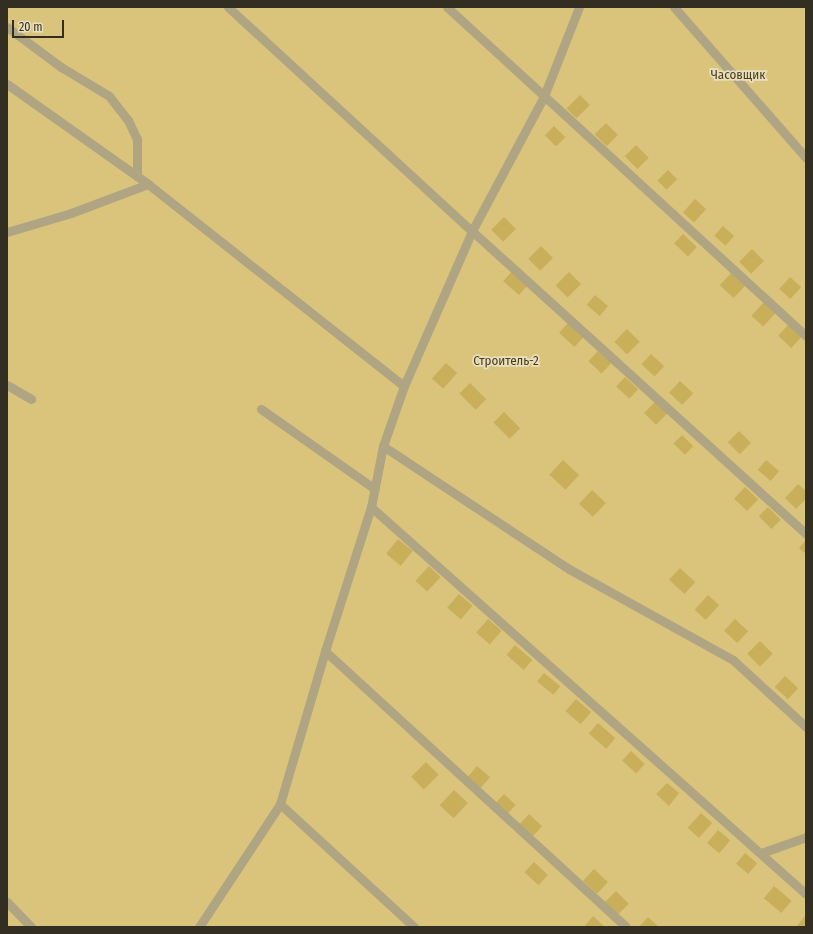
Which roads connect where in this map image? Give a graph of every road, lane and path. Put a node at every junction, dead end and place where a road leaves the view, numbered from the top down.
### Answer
1 (228, 7) edge
2 (447, 7) edge
3 (579, 7) edge
4 (674, 7) edge
5 (7, 27) edge
6 (7, 84) edge
7 (544, 96) junction
8 (806, 158) edge
9 (137, 176) junction
10 (148, 184) junction
11 (472, 231) junction
12 (7, 232) edge
13 (806, 336) edge
14 (7, 385) edge
15 (404, 386) junction
16 (32, 399) dead end
17 (261, 409) dead end
18 (383, 446) junction
19 (375, 489) junction
20 (372, 507) junction
21 (806, 534) edge
22 (325, 651) junction
23 (806, 727) edge
24 (280, 804) junction
25 (806, 837) edge
26 (761, 853) junction
27 (806, 894) edge
28 (7, 902) edge
29 (205, 925) edge
30 (32, 927) edge
31 (414, 927) edge
32 (626, 927) edge

1 - 11 lane
2 - 7 lane
3 - 7 lane
4 - 8 lane
5 - 9 lane
6 - 9 lane
7 - 11 lane
7 - 13 lane
9 - 10 lane
10 - 12 lane
10 - 15 lane
11 - 15 lane
11 - 21 lane
14 - 16 lane
15 - 18 lane
17 - 19 lane
18 - 19 lane
18 - 23 lane
19 - 20 lane
20 - 22 lane
20 - 26 lane
22 - 24 lane
22 - 32 lane
24 - 29 lane
24 - 31 lane
25 - 26 lane
26 - 27 lane
28 - 30 lane

